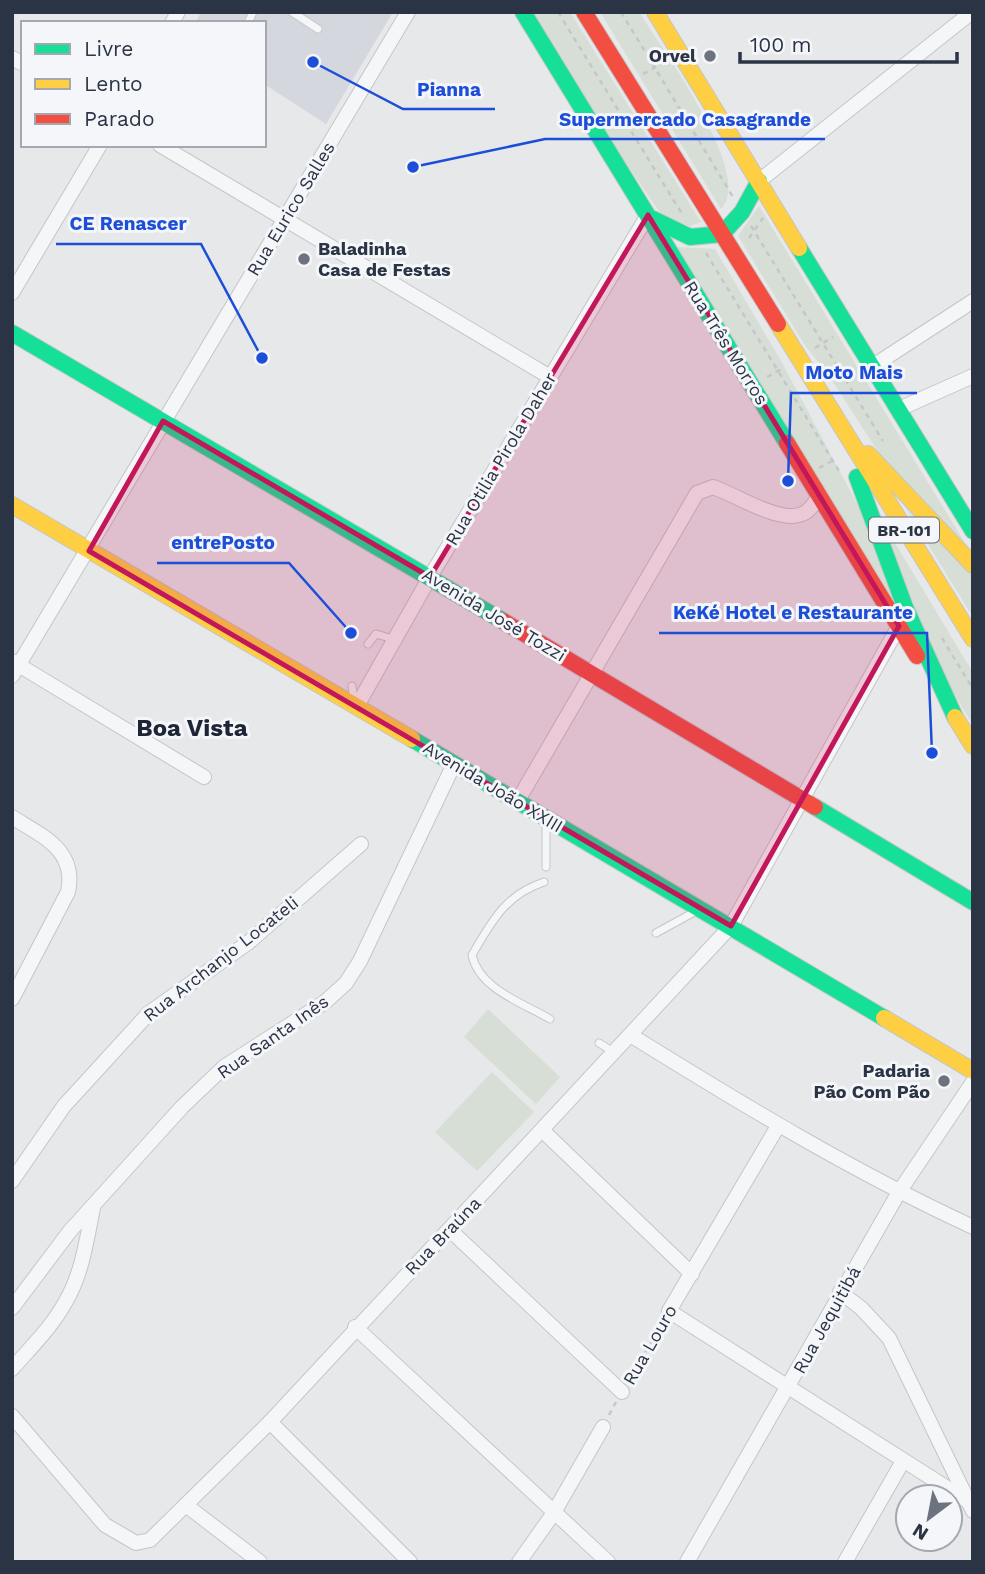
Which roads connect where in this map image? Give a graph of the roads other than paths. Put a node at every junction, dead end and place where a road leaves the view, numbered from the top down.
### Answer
1 (292, 12) edge
2 (408, 12) edge
3 (523, 12) edge
4 (584, 12) edge
5 (655, 12) edge
6 (972, 12) edge
7 (318, 29) dead end
8 (99, 147) edge
9 (163, 147) edge
10 (759, 181) junction
11 (648, 215) junction
12 (286, 219) junction
13 (722, 234) junction
14 (12, 293) edge
15 (973, 302) edge
16 (12, 334) edge
17 (873, 366) junction
18 (973, 376) edge
19 (550, 377) junction
20 (899, 409) junction
21 (163, 421) junction
22 (835, 421) junction
23 (820, 495) junction
24 (12, 505) edge
25 (973, 531) edge
26 (89, 551) junction
27 (973, 565) edge
28 (430, 577) junction
29 (899, 626) junction
30 (393, 639) junction
31 (973, 639) edge
32 (368, 644) dead end
33 (15, 667) edge
34 (592, 673) junction
35 (352, 686) dead end
36 (356, 705) junction
37 (955, 717) junction
38 (973, 746) edge
39 (454, 764) junction
40 (204, 777) dead end
41 (800, 799) junction
42 (517, 802) junction
43 (12, 817) edge
44 (546, 820) junction
45 (362, 844) dead end
46 (546, 867) dead end
47 (544, 882) dead end
48 (973, 902) edge
49 (701, 908) junction
50 (731, 926) junction
51 (656, 933) dead end
52 (12, 999) edge
53 (550, 1020) dead end
54 (632, 1036) junction
55 (599, 1043) dead end
56 (616, 1053) junction
57 (973, 1072) edge
58 (973, 1082) edge
59 (778, 1126) junction
60 (543, 1131) junction
61 (12, 1181) edge
62 (899, 1192) junction
63 (93, 1206) junction
64 (973, 1227) edge
65 (450, 1230) junction
66 (692, 1274) junction
67 (841, 1292) junction
68 (12, 1308) edge
69 (355, 1327) junction
70 (12, 1369) edge
71 (790, 1386) junction
72 (622, 1392) road end
73 (12, 1416) edge
74 (270, 1422) junction
75 (603, 1427) road end
76 (903, 1461) junction
77 (187, 1506) junction
78 (969, 1506) edge
79 (553, 1514) junction
80 (260, 1562) edge
81 (410, 1562) edge
82 (519, 1562) edge
83 (608, 1562) edge
84 (687, 1562) edge
85 (845, 1562) edge

1 - 7 lane
2 - 12 street, Rua Eurico Salles
3 - 11 main road, Rua Três Morros
4 - 13 main road, BR-101
5 - 10 main road
6 - 10 street
8 - 14 street
9 - 12 street
10 - 13 main road
10 - 17 main road
11 - 13 main road
11 - 19 street, Rua Otilia Pirola Daher
11 - 23 main road, Rua Três Morros
12 - 19 street
12 - 21 street, Rua Eurico Salles
13 - 22 main road, BR-101
15 - 17 street
16 - 21 main road, Avenida José Tozzi
17 - 20 main road
18 - 20 street
19 - 28 street, Rua Otilia Pirola Daher
20 - 25 main road
21 - 26 street, Rua Eurico Salles
21 - 28 main road, Avenida José Tozzi
22 - 27 main road
22 - 31 main road, BR-101
22 - 37 main road
23 - 29 main road, Rua Três Morros
23 - 34 street
24 - 26 main road, Avenida João XXIII
26 - 33 street, Rua Eurico Salles
26 - 36 main road, Avenida João XXIII
28 - 30 street, Rua Otilia Pirola Daher
28 - 34 main road, Avenida José Tozzi
29 - 37 main road, Rua Três Morros
29 - 41 street, Rua Braúna
30 - 32 lane
30 - 36 street, Rua Otilia Pirola Daher
33 - 40 street
34 - 41 main road, Avenida José Tozzi
34 - 42 street
35 - 36 lane
36 - 39 main road, Avenida João XXIII
37 - 38 main road, Rua Três Morros
39 - 42 main road, Avenida João XXIII
39 - 63 street, Rua Santa Inês
41 - 48 main road, Avenida José Tozzi
41 - 50 street, Rua Braúna
42 - 44 main road, Avenida João XXIII
43 - 52 street
44 - 46 lane
44 - 49 main road, Avenida João XXIII
45 - 61 street, Rua Archanjo Locateli
47 - 53 lane
49 - 50 main road, Avenida João XXIII
49 - 51 lane
50 - 54 street, Rua Braúna
50 - 57 main road, Avenida João XXIII
54 - 56 street, Rua Braúna
54 - 59 street
55 - 56 lane
56 - 60 street, Rua Braúna
58 - 62 street, Rua Jequitibá
59 - 62 street
59 - 66 street, Rua Louro
60 - 65 street, Rua Braúna
60 - 66 street
62 - 64 street
62 - 67 street, Rua Jequitibá
63 - 68 street, Rua Santa Inês
63 - 70 street
65 - 69 street, Rua Braúna
65 - 72 street
66 - 71 street, Rua Louro
67 - 71 street, Rua Jequitibá
67 - 78 street
69 - 74 street, Rua Braúna
69 - 79 street
71 - 76 street
71 - 84 street, Rua Jequitibá
73 - 77 street, Rua Braúna
74 - 77 street, Rua Braúna
74 - 81 street
75 - 79 street
76 - 78 street
76 - 85 street
77 - 80 street
79 - 82 street
79 - 83 street

